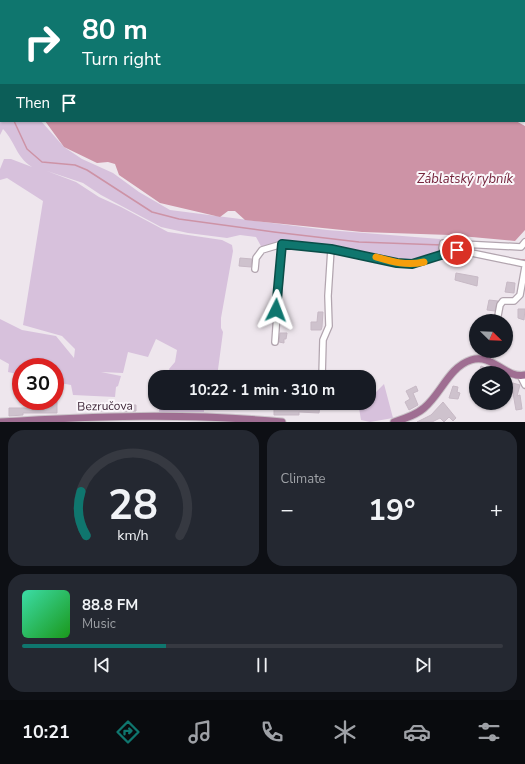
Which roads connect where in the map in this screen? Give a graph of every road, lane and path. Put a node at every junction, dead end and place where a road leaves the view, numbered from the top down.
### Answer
1 (525, 242) edge
2 (282, 244) junction
3 (444, 248) junction
4 (331, 249) junction
5 (525, 264) edge
6 (525, 267) edge
7 (255, 269) dead end
8 (498, 314) edge
9 (275, 342) dead end
10 (489, 360) joint
11 (322, 370) edge
12 (522, 375) edge
13 (525, 385) edge
14 (0, 422) edge
15 (282, 422) edge
16 (394, 422) edge

1 - 3 street
2 - 4 street
2 - 7 street
2 - 9 street
3 - 4 street
3 - 5 street
4 - 11 street
6 - 8 street
10 - 12 main road
10 - 16 main road
12 - 13 street
14 - 15 main road, Bezručova

